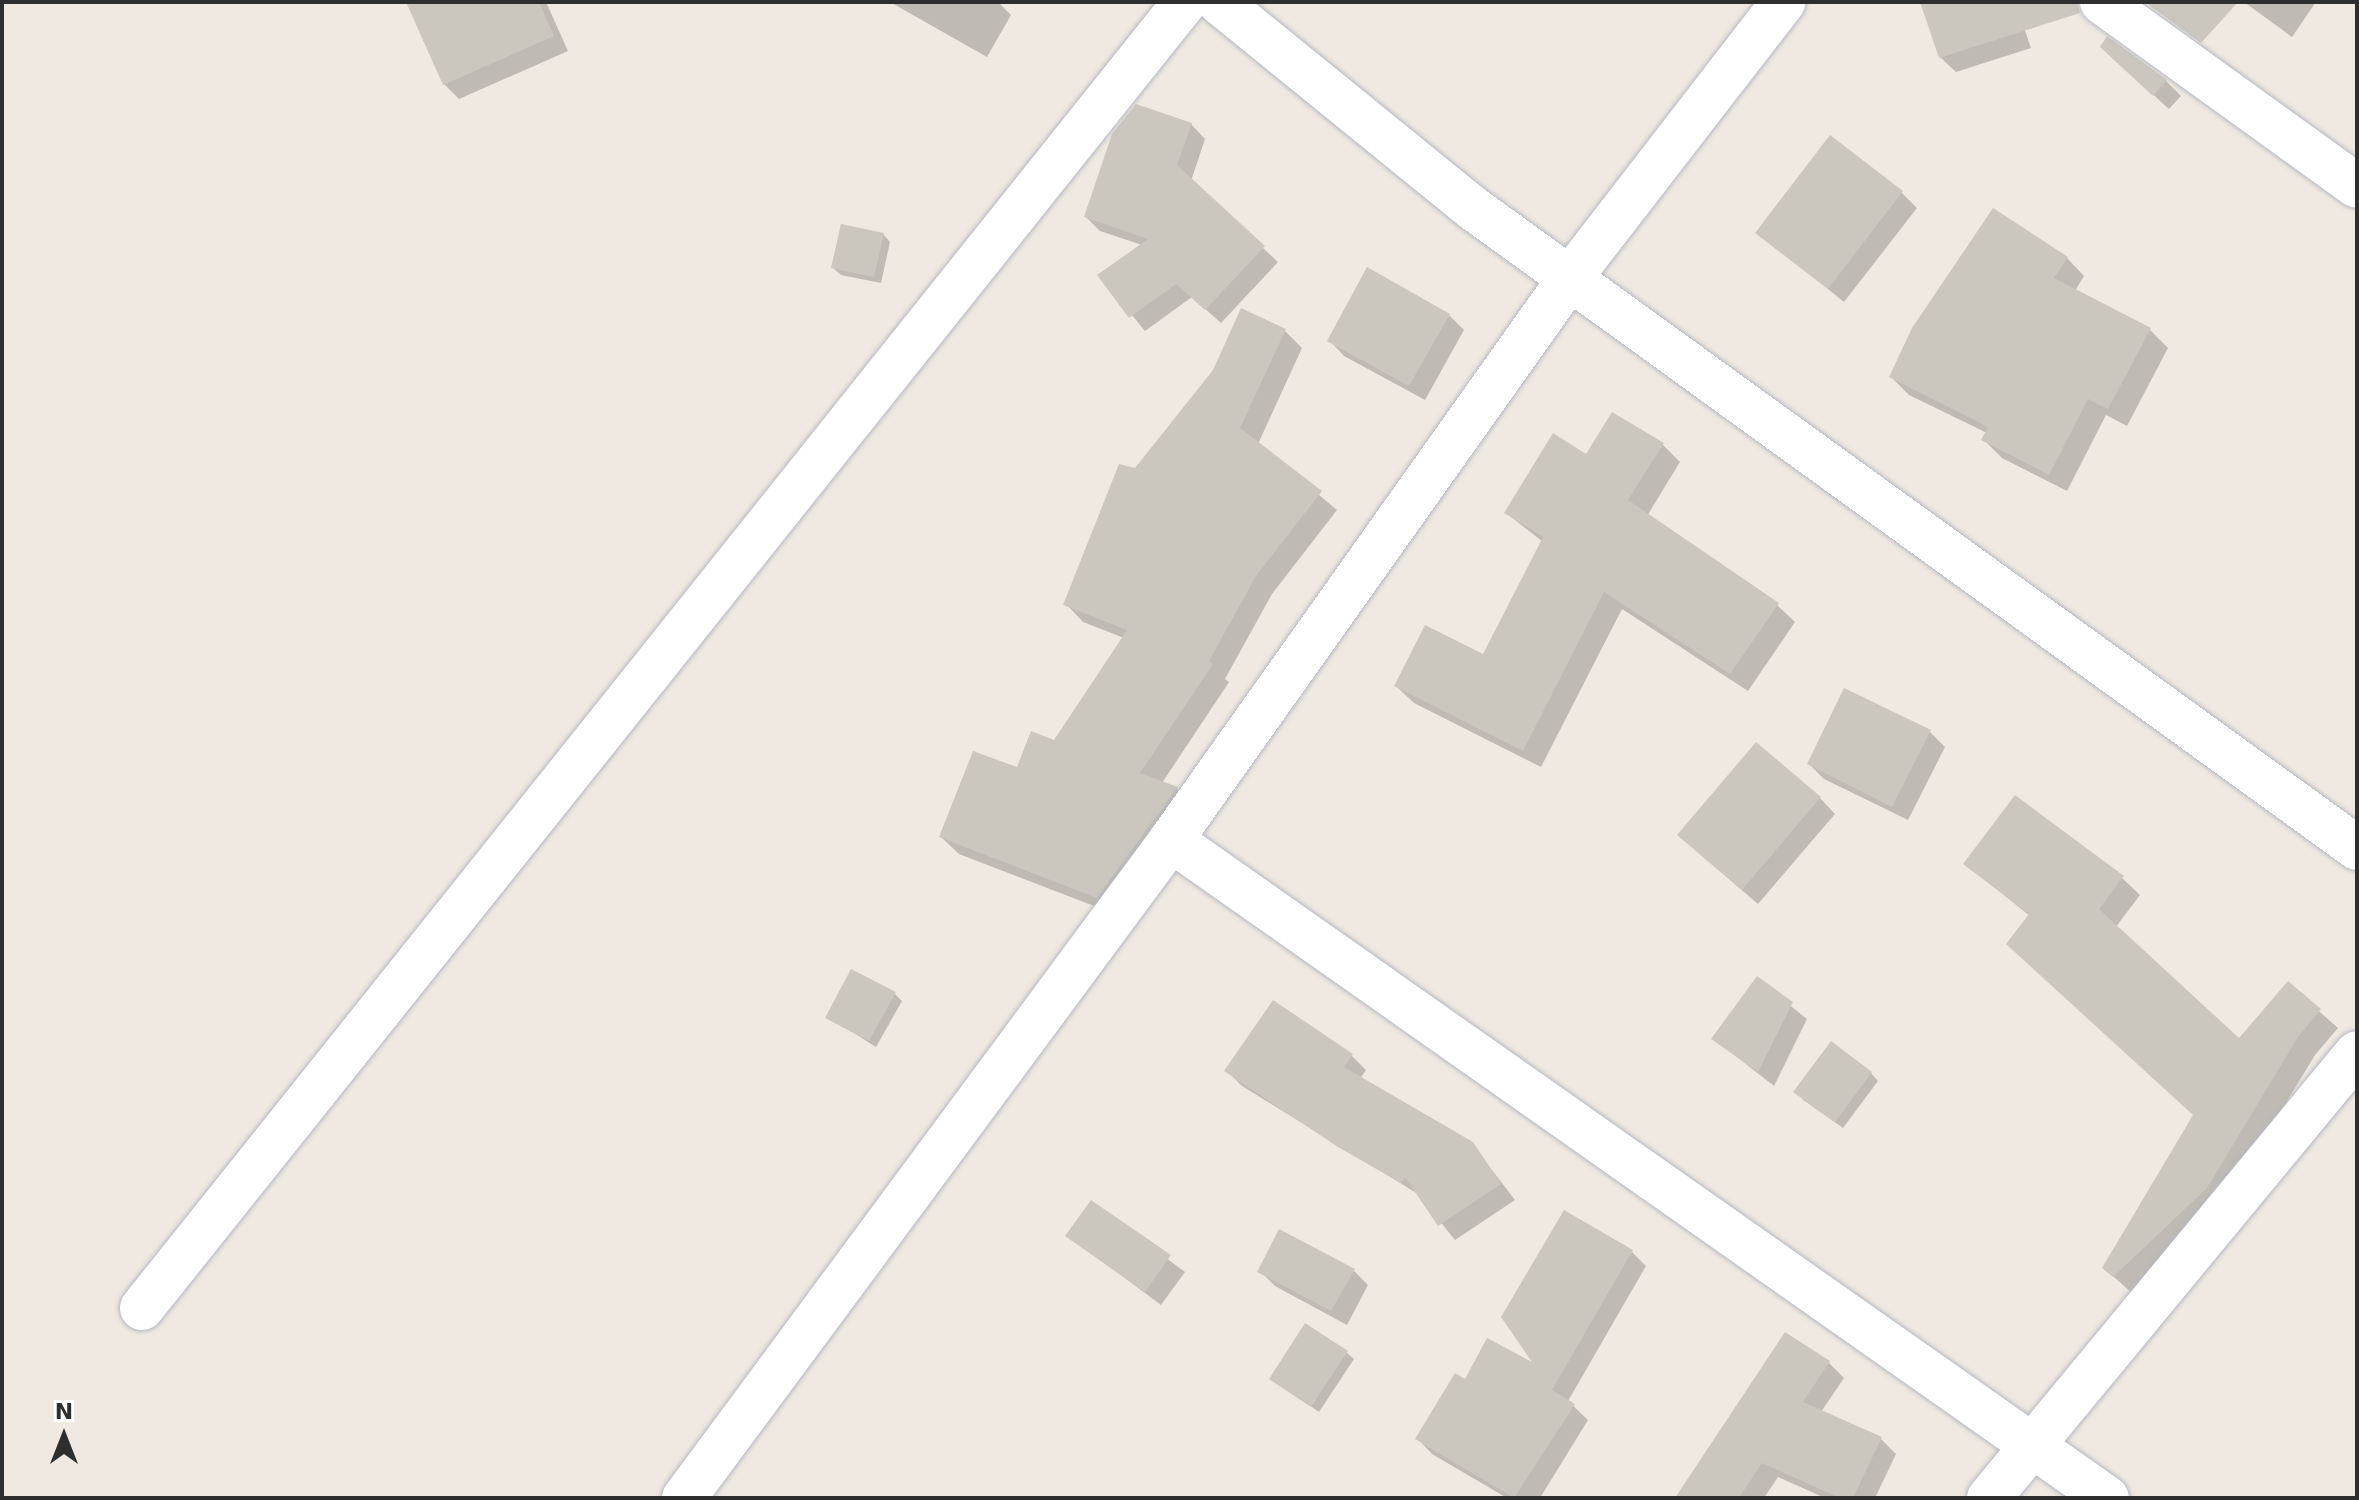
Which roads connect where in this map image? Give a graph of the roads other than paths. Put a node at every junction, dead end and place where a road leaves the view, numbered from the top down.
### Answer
1 (1185, 2) edge
2 (1219, 2) edge
3 (1783, 2) edge
4 (2102, 2) edge
5 (2357, 186) edge
6 (1570, 278) junction
7 (1171, 840) junction
8 (2357, 848) edge
9 (2357, 1053) edge
10 (142, 1308) dead end
11 (2032, 1445) junction
12 (684, 1498) edge
13 (1989, 1498) edge
14 (2107, 1498) edge

1 - 10 street
2 - 6 street
3 - 6 street
4 - 5 street
6 - 7 street
6 - 8 street
7 - 11 street
7 - 12 street
9 - 11 street
11 - 13 street
11 - 14 street

